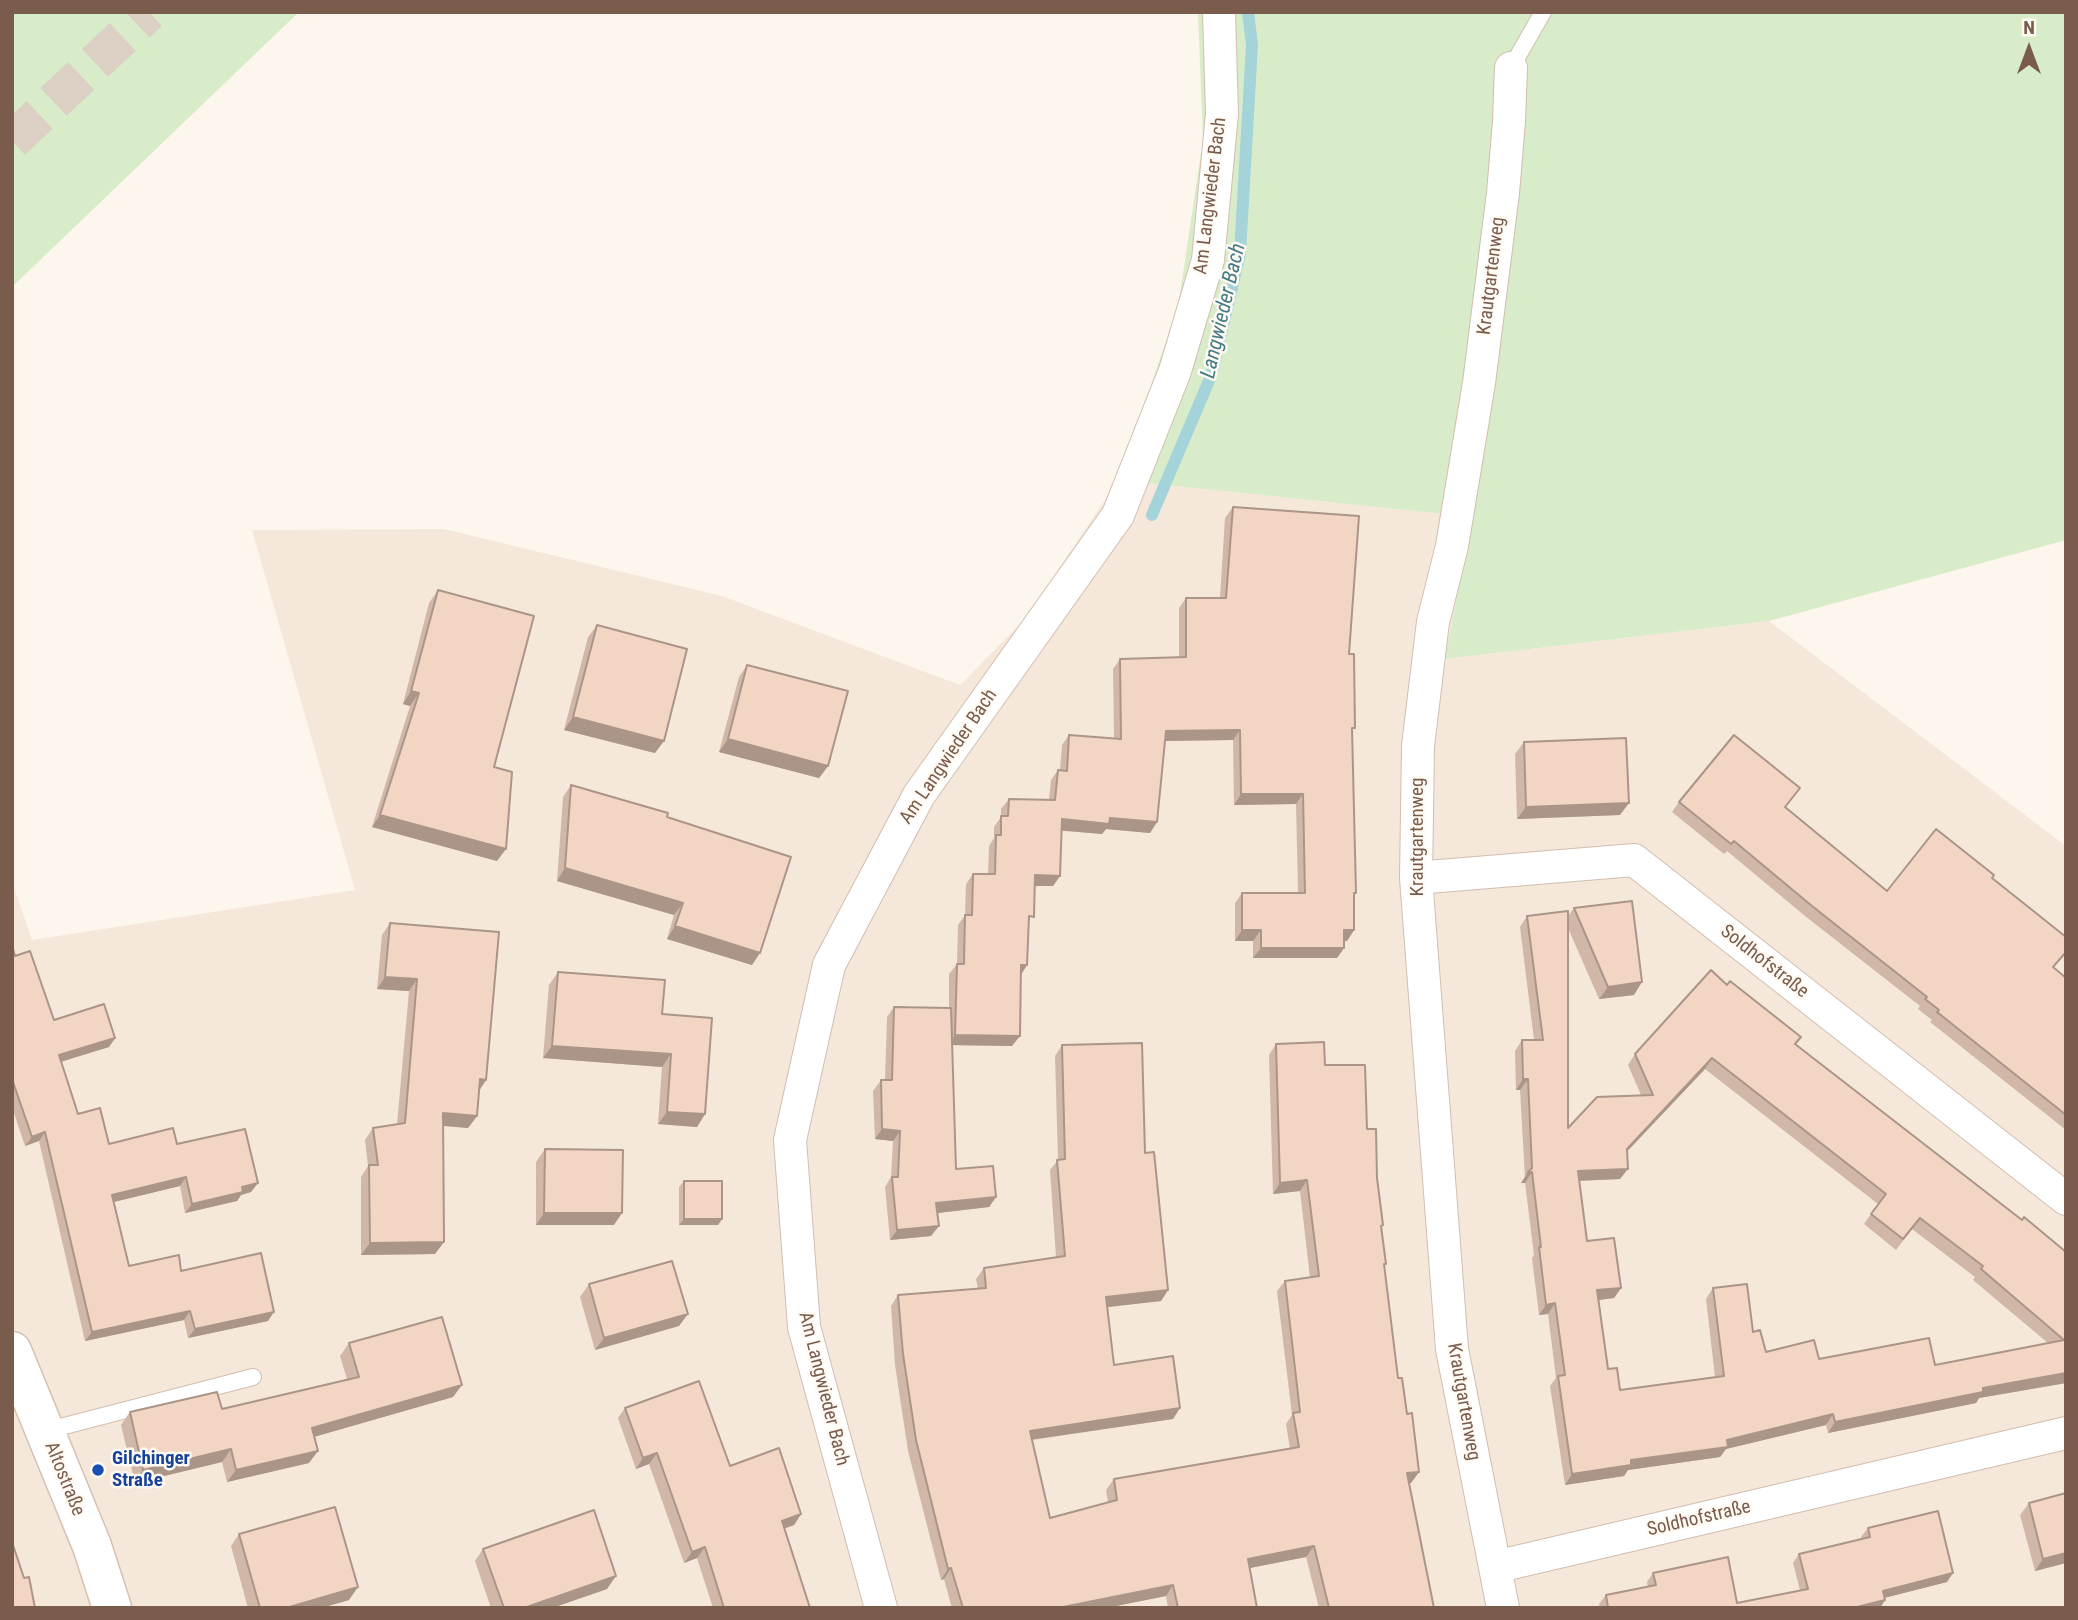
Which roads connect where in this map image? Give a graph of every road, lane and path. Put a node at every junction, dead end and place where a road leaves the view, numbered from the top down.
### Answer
1 (1219, 12) edge
2 (1544, 12) edge
3 (1511, 68) joint
4 (1416, 878) junction
5 (2066, 1199) edge
6 (12, 1351) edge
7 (253, 1377) dead end
8 (45, 1431) junction
9 (2066, 1433) edge
10 (1495, 1567) junction
11 (112, 1608) edge
12 (881, 1608) edge
13 (1503, 1608) edge

1 - 12 street, Am Langwieder Bach
2 - 3 lane
3 - 4 street, Krautgartenweg
4 - 5 street, Soldhofstraße
4 - 10 street, Krautgartenweg
6 - 8 main road, Altostraße
7 - 8 lane
8 - 11 main road, Altostraße
9 - 10 street, Soldhofstraße
10 - 13 street, Krautgartenweg

